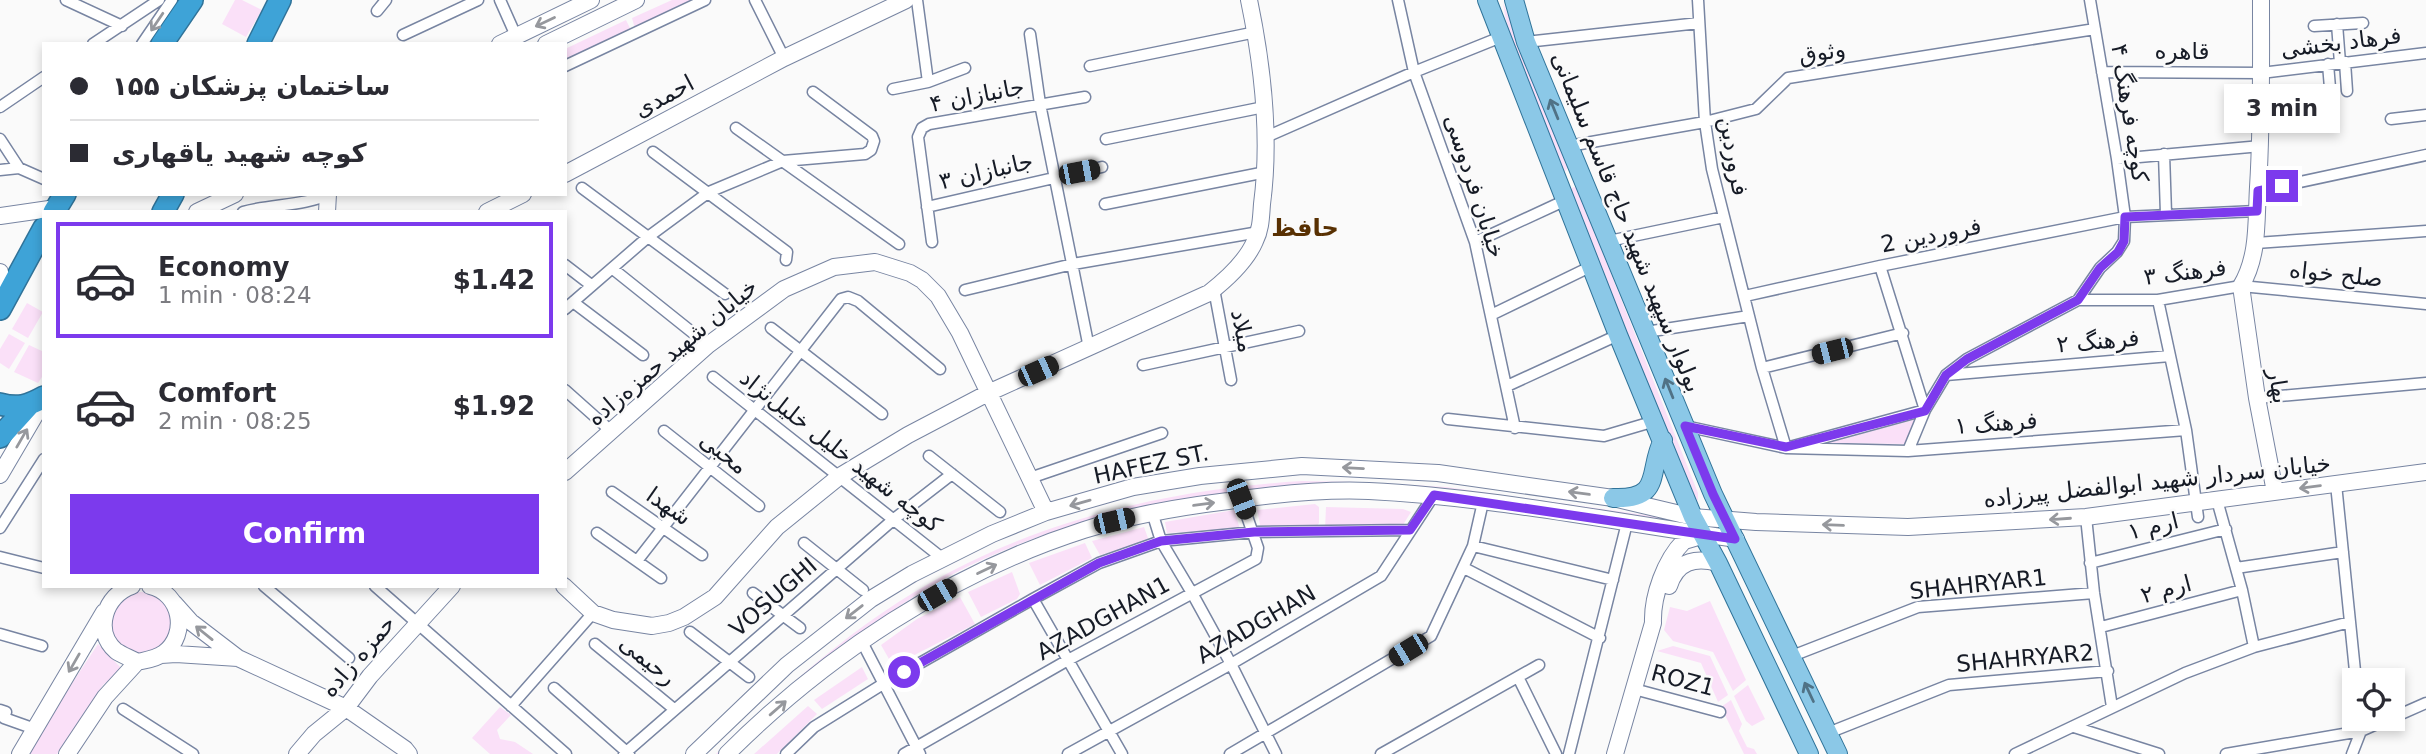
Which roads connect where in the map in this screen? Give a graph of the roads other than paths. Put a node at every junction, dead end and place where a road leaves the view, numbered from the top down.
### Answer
1 (66, 0) edge
2 (159, 0) edge
3 (172, 0) edge
4 (192, 0) edge
5 (280, 0) edge
6 (386, 0) edge
7 (478, 0) edge
8 (500, 0) edge
9 (591, 0) edge
10 (636, 0) edge
11 (705, 0) edge
12 (755, 0) edge
13 (906, 0) edge
14 (917, 0) edge
15 (1249, 0) edge
16 (1398, 0) edge
17 (1487, 0) edge
18 (1494, 0) edge
19 (1699, 0) edge
20 (2090, 0) edge
21 (2261, 0) edge
22 (1516, 4) edge
23 (377, 11) dead end
24 (1493, 19) junction
25 (1699, 23) junction
26 (2363, 23) dead end
27 (2337, 24) junction
28 (122, 26) junction
29 (2314, 26) dead end
30 (2095, 29) junction
31 (1256, 32) junction
32 (1030, 34) dead end
33 (404, 35) dead end
34 (516, 36) junction
35 (1501, 37) junction
36 (96, 42) edge
37 (143, 42) edge
38 (163, 42) edge
39 (260, 42) edge
40 (504, 42) edge
41 (550, 42) edge
42 (1526, 42) junction
43 (2426, 53) edge
44 (784, 58) junction
45 (2338, 63) junction
46 (567, 65) edge
47 (1090, 66) dead end
48 (965, 68) dead end
49 (1414, 72) junction
50 (2102, 72) junction
51 (2261, 73) junction
52 (42, 78) edge
53 (928, 82) junction
54 (893, 89) dead end
55 (2347, 91) dead end
56 (813, 92) dead end
57 (1085, 97) dead end
58 (1040, 104) junction
59 (0, 107) edge
60 (1264, 107) junction
61 (2332, 112) dead end
62 (2426, 116) edge
63 (2391, 119) dead end
64 (1705, 122) junction
65 (736, 128) dead end
66 (1266, 136) junction
67 (0, 139) edge
68 (1106, 139) dead end
69 (1569, 146) junction
70 (2261, 146) junction
71 (653, 152) dead end
72 (2164, 154) junction
73 (2426, 155) edge
74 (2117, 159) junction
75 (783, 161) junction
76 (1102, 167) dead end
77 (19, 168) junction
78 (0, 170) edge
79 (1266, 172) junction
80 (1580, 172) junction
81 (567, 173) edge
82 (1055, 176) junction
83 (42, 178) edge
84 (1558, 181) junction
85 (582, 188) dead end
86 (2258, 191) junction
87 (709, 192) junction
88 (231, 196) edge
89 (519, 196) edge
90 (328, 198) edge
91 (1566, 200) junction
92 (58, 202) edge
93 (1104, 204) dead end
94 (927, 207) junction
95 (201, 210) edge
96 (253, 210) edge
97 (491, 210) edge
98 (2257, 211) junction
99 (2166, 214) junction
100 (0, 216) edge
101 (1724, 217) junction
102 (2125, 217) junction
103 (2426, 231) edge
104 (1259, 232) junction
105 (42, 233) edge
106 (648, 237) junction
107 (1608, 241) junction
108 (932, 242) dead end
109 (1475, 242) junction
110 (2256, 243) junction
111 (899, 244) dead end
112 (786, 260) dead end
113 (1073, 264) junction
114 (567, 266) edge
115 (1592, 266) junction
116 (1880, 266) junction
117 (613, 269) junction
118 (0, 272) edge
119 (592, 285) junction
120 (2241, 286) junction
121 (1214, 289) junction
122 (965, 290) dead end
123 (725, 294) dead end
124 (1745, 296) junction
125 (2078, 300) junction
126 (2158, 300) junction
127 (2426, 304) edge
128 (2, 305) edge
129 (569, 306) edge
130 (1491, 315) junction
131 (1749, 316) junction
132 (771, 328) dead end
133 (1299, 331) dead end
134 (1646, 332) junction
135 (1903, 333) junction
136 (1618, 335) junction
137 (708, 345) junction
138 (1225, 347) junction
139 (1089, 348) junction
140 (801, 352) junction
141 (643, 355) dead end
142 (2170, 356) junction
143 (1143, 365) dead end
144 (1762, 368) junction
145 (940, 369) dead end
146 (1946, 375) junction
147 (713, 377) dead end
148 (1231, 380) dead end
149 (2426, 383) edge
150 (1507, 386) junction
151 (567, 392) edge
152 (988, 393) junction
153 (2257, 398) junction
154 (39, 400) edge
155 (0, 404) edge
156 (757, 410) junction
157 (1925, 411) junction
158 (882, 414) dead end
159 (1448, 419) dead end
160 (1655, 421) junction
161 (1685, 426) junction
162 (1515, 428) junction
163 (2186, 430) junction
164 (611, 431) junction
165 (664, 431) dead end
166 (1162, 433) dead end
167 (0, 437) edge
168 (1662, 440) junction
169 (1786, 447) junction
170 (1908, 451) junction
171 (929, 456) dead end
172 (42, 463) edge
173 (710, 469) junction
174 (567, 470) edge
175 (2426, 472) edge
176 (952, 474) junction
177 (0, 475) edge
178 (840, 476) junction
179 (1030, 478) junction
180 (30, 480) junction
181 (42, 483) edge
182 (612, 492) dead end
183 (2274, 492) junction
184 (2337, 492) junction
185 (1434, 495) junction
186 (1613, 498) junction
187 (1241, 499) junction
188 (2217, 500) junction
189 (1483, 502) junction
190 (759, 506) dead end
191 (2197, 509) junction
192 (1000, 512) dead end
193 (1046, 512) junction
194 (1152, 512) junction
195 (1693, 517) junction
196 (1725, 518) junction
197 (894, 519) junction
198 (1628, 523) junction
199 (2086, 523) junction
200 (0, 528) edge
201 (664, 528) junction
202 (2226, 529) junction
203 (1410, 530) junction
204 (1254, 532) junction
205 (597, 533) dead end
206 (1704, 536) junction
207 (1735, 539) junction
208 (1161, 541) junction
209 (804, 543) dead end
210 (1473, 546) junction
211 (2343, 552) junction
212 (702, 555) dead end
213 (0, 557) edge
214 (942, 558) junction
215 (637, 561) junction
216 (1718, 562) junction
217 (2090, 564) junction
218 (42, 568) edge
219 (1464, 568) junction
220 (2236, 568) junction
221 (836, 569) junction
222 (661, 578) dead end
223 (1613, 580) junction
224 (127, 588) edge
225 (156, 588) edge
226 (266, 588) edge
227 (377, 588) edge
228 (450, 588) edge
229 (566, 588) edge
230 (863, 590) dead end
231 (2242, 590) junction
232 (753, 593) dead end
233 (1192, 593) junction
234 (2094, 593) junction
235 (1033, 599) junction
236 (174, 603) junction
237 (108, 604) junction
238 (593, 613) junction
239 (784, 616) junction
240 (1653, 622) junction
241 (2350, 622) junction
242 (417, 624) junction
243 (2101, 627) junction
244 (800, 628) dead end
245 (690, 632) dead end
246 (0, 634) edge
247 (1600, 638) junction
248 (862, 642) junction
249 (595, 644) dead end
250 (42, 646) dead end
251 (2254, 647) junction
252 (161, 655) junction
253 (1792, 656) junction
254 (238, 658) junction
255 (349, 658) dead end
256 (1068, 660) junction
257 (137, 662) junction
258 (729, 663) junction
259 (1231, 663) junction
260 (1539, 665) dead end
261 (2355, 668) edge
262 (2108, 671) junction
263 (749, 677) dead end
264 (1518, 677) junction
265 (883, 684) junction
266 (554, 688) dead end
267 (1634, 689) junction
268 (2426, 703) edge
269 (511, 706) junction
270 (2112, 707) junction
271 (346, 708) junction
272 (676, 708) junction
273 (123, 709) dead end
274 (0, 710) edge
275 (1720, 712) dead end
276 (2405, 712) edge
277 (686, 717) dead end
278 (2074, 727) junction
279 (34, 729) junction
280 (2342, 729) edge
281 (1826, 730) junction
282 (2359, 731) edge
283 (1110, 733) junction
284 (1268, 733) junction
285 (918, 751) edge
286 (734, 752) edge
287 (627, 753) edge
288 (20, 754) edge
289 (67, 754) edge
290 (193, 754) edge
291 (297, 754) edge
292 (409, 754) edge
293 (566, 754) edge
294 (694, 754) edge
295 (786, 754) edge
296 (904, 754) edge
297 (1068, 754) edge
298 (1122, 754) edge
299 (1230, 754) edge
300 (1276, 754) edge
301 (1381, 754) edge
302 (1556, 754) edge
303 (1570, 754) edge
304 (1615, 754) edge
305 (1809, 754) edge
306 (1820, 754) edge
307 (1838, 754) edge
308 (2015, 754) edge
309 (2160, 754) edge
310 (2226, 754) edge
311 (2352, 754) edge

1 - 28 street
2 - 28 street
3 -> 37 street
4 - 38 highway
5 - 39 highway
6 - 23 street
7 - 33 street
8 - 34 street
9 -> 34 street
10 - 41 street
11 - 46 street
12 - 44 street
13 - 44 street, احمدی
14 - 53 street
15 - 31 street
16 - 49 street, خیابان فردوسی
17 - 24 main road, بولوار سپهبد شهید حاج قاسم سلیمانی
18 - 24 main road
19 - 25 street, فروردین
20 - 30 street, کوچه فرهنگ ۴
21 - 51 street
22 - 42 main road, بولوار سپهبد شهید حاج قاسم سلیمانی
24 - 35 main road, بولوار سپهبد شهید حاج قاسم سلیمانی
25 - 42 street
25 - 64 street, فروردین
26 - 27 street
27 - 29 street
27 - 45 street
28 - 36 street
30 - 50 street, کوچه فرهنگ ۴
30 - 64 street, وثوق
31 - 47 street
31 - 60 street
32 - 58 street
34 - 40 street
35 - 49 street
35 - 84 main road, بولوار سپهبد شهید حاج قاسم سلیمانی
69 -> 42 main road, بولوار سپهبد شهید حاج قاسم سلیمانی
43 - 45 street, فرهاد بخشی
44 - 81 street, احمدی
45 - 51 street, فرهاد بخشی
45 - 55 street
45 - 61 street
48 - 53 street
49 - 66 street
49 - 109 street, خیابان فردوسی
50 - 51 street, قاهره
50 - 74 street, کوچه فرهنگ ۴
51 - 70 street
52 - 59 street
53 - 54 street
56 - 75 street
57 - 58 street, جانبازان ۴
58 - 82 street
58 - 94 street, جانبازان ۴
60 - 66 street
60 - 68 street
62 - 63 street
64 - 69 street, وثوق
64 - 101 street, فروردین
65 - 75 street
66 - 79 street
67 - 77 street
69 - 80 main road, بولوار سپهبد شهید حاج قاسم سلیمانی
70 - 72 street
70 - 86 street
71 - 87 street
72 - 74 street
72 - 99 street
73 - 86 street
74 - 102 street, کوچه فرهنگ ۴
75 - 87 street
75 - 111 street
76 - 82 street, جانبازان ۳
77 - 78 street
77 - 83 street
79 - 93 street
79 - 104 street
80 - 84 main road
80 - 107 main road, بولوار سپهبد شهید حاج قاسم سلیمانی
82 - 94 street, جانبازان ۳
82 - 113 street
84 - 91 main road, بولوار سپهبد شهید حاج قاسم سلیمانی
85 - 106 street
86 - 98 street
87 - 106 street
87 - 112 street
88 - 95 street
89 - 97 street
90 - 96 street
91 - 109 street
91 - 115 main road, بولوار سپهبد شهید حاج قاسم سلیمانی
92 - 100 street
94 - 108 street
98 - 99 street, فروردین 2
98 - 110 street
99 - 102 street, فروردین 2
101 - 107 street
101 - 124 street, فروردین
102 - 116 street, فروردین 2
102 - 125 street, کوچه فرهنگ ۴
103 - 110 street
104 - 113 street
104 - 121 street
105 - 128 highway
106 - 117 street
106 - 123 street
107 - 134 main road, بولوار سپهبد شهید حاج قاسم سلیمانی
109 - 130 street, خیابان فردوسی
110 - 120 street
113 - 122 street
113 - 139 street
114 - 119 street
115 - 130 street
115 - 136 main road, بولوار سپهبد شهید حاج قاسم سلیمانی
116 - 124 street, فروردین 2
116 - 135 street
117 - 119 street
117 - 137 street
118 - 128 street
119 - 129 street
120 - 126 street, فرهنگ ۳
120 - 127 street, صلح خواه
120 - 153 street, بهار
121 - 138 street, میلاد
121 - 139 street
124 - 131 street, فروردین
125 - 126 street, فرهنگ ۳
125 - 146 street, فرهنگ ۳
126 - 142 street
129 - 141 street
130 - 150 street, خیابان فردوسی
131 - 134 street
131 - 144 street, فروردین
132 - 140 street
133 - 138 street
161 -> 134 main road, بولوار سپهبد شهید حاج قاسم سلیمانی
135 - 144 street
135 - 157 street
136 - 150 street
136 - 160 main road, بولوار سپهبد شهید حاج قاسم سلیمانی
137 - 152 street, خیابان شهید حمزه‌زاده
137 - 164 street, خیابان شهید حمزه‌زاده
138 - 143 street
138 - 148 street, میلاد
139 - 152 street
140 - 145 street
140 - 156 street
140 - 158 street
142 - 146 street, فرهنگ ۲
142 - 163 street
144 - 169 street, فروردین
146 - 157 street, فرهنگ ۳
147 - 156 street, کوچه شهید خلیل خلیل‌نژاد
149 - 153 street
150 - 162 street, خیابان فردوسی
151 - 164 street
152 - 178 street
152 - 179 street, خیابان شهید حمزه‌زاده
153 - 183 street, بهار
154 - 155 highway
154 - 167 highway
177 -> 154 street
156 - 173 street
156 - 178 street, کوچه شهید خلیل خلیل‌نژاد
157 - 169 street
157 - 170 street, فرهنگ ۳
159 - 162 street
160 - 162 street
160 - 168 main road, بولوار سپهبد شهید حاج قاسم سلیمانی
161 - 169 street, فرهنگ ۱
161 - 196 main road, بولوار سپهبد شهید حاج قاسم سلیمانی
163 - 170 street, فرهنگ ۱
163 - 191 street
164 - 174 street, خیابان شهید حمزه‌زاده
165 - 173 street, محبی
166 - 179 street
168 - 186 main road
168 - 195 main road, بولوار سپهبد شهید حاج قاسم سلیمانی
169 - 170 street, فرهنگ ۱
171 - 176 street
172 - 180 street
173 - 190 street, محبی
173 - 201 street
175 - 184 street, خیابان سردار شهید ابوالفضل پیرزاده
176 - 192 street
176 - 197 street, VOSUGHI
178 - 197 street, کوچه شهید خلیل خلیل‌نژاد
178 - 238 street
179 - 193 street, خیابان شهید حمزه‌زاده
180 - 181 street
180 - 200 street
182 - 201 street, شهدا
184 -> 183 street, خیابان سردار شهید ابوالفضل پیرزاده
183 - 188 street, خیابان سردار شهید ابوالفضل پیرزاده
184 - 211 street
185 - 187 street, HAFEZ ST.
185 - 189 street, HAFEZ ST.
185 - 203 street, AZADGHAN
186 -> 193 street, HAFEZ ST.
186 - 195 street, HAFEZ ST.
194 -> 187 street, HAFEZ ST.
187 - 204 street, AZADGHAN1
188 - 191 street, خیابان سردار شهید ابوالفضل پیرزاده
188 - 202 street
189 - 198 street, HAFEZ ST.
189 - 210 street
191 - 199 street, خیابان سردار شهید ابوالفضل پیرزاده
193 - 214 street, HAFEZ ST.
194 - 208 street
248 -> 194 street, HAFEZ ST.
195 - 196 street, خیابان سردار شهید ابوالفضل پیرزاده
195 - 206 main road, بولوار سپهبد شهید حاج قاسم سلیمانی
199 -> 196 street, خیابان سردار شهید ابوالفضل پیرزاده
196 - 207 main road, بولوار سپهبد شهید حاج قاسم سلیمانی
197 - 214 street, کوچه شهید خلیل خلیل‌نژاد
197 - 221 street, VOSUGHI
198 - 206 street, HAFEZ ST.
198 - 223 street
199 - 217 street
201 - 212 street, شهدا
201 - 215 street
202 - 217 street, ارم ۱
202 - 220 street
203 - 204 street
203 - 259 street, AZADGHAN
204 - 208 street
204 - 233 street, AZADGHAN1
205 - 215 street
206 - 207 street, HAFEZ ST.
206 - 216 main road, بولوار سپهبد شهید حاج قاسم سلیمانی
206 - 240 street
207 - 253 main road, بولوار سپهبد شهید حاج قاسم سلیمانی
208 - 233 street
208 - 235 street
209 - 221 street
210 - 219 street
210 - 223 street
211 - 220 street
211 - 241 street
213 - 218 street
214 -> 294 street, HAFEZ ST.
215 - 222 street
216 - 240 street
216 - 305 main road, بولوار سپهبد شهید حاج قاسم سلیمانی
217 - 234 street
219 - 247 street
219 - 284 street
220 - 231 street
221 - 230 street
221 - 239 street, VOSUGHI
223 - 247 street
224 - 237 street
225 - 236 street
226 - 255 street
227 - 242 street
228 - 242 street, حمزه زاده
229 - 238 street
231 - 243 street, ارم ۲
231 - 251 street
232 - 239 street
233 - 256 street, AZADGHAN1
233 - 259 street
234 - 243 street
234 - 253 street, SHAHRYAR1
235 - 256 street
235 - 265 street
236 - 252 street
254 -> 236 street
237 - 257 street
237 -> 279 street
238 - 269 street
239 - 244 street
239 - 258 street, VOSUGHI
240 - 267 street
241 - 251 street
241 - 261 street
242 - 269 street
242 - 271 street, حمزه زاده
243 - 262 street
245 - 258 street
246 - 250 street
247 - 303 street
248 - 265 street
286 -> 248 street, HAFEZ ST.
249 - 272 street, رحیمی
251 - 270 street
252 - 254 street
252 - 257 street
281 -> 253 main road, بولوار سپهبد شهید حاج قاسم سلیمانی
254 - 271 street
256 - 283 street
256 - 285 street, AZADGHAN1
257 - 289 street
258 - 263 street
258 - 272 street, VOSUGHI
259 - 283 street, AZADGHAN
259 - 284 street
260 - 264 street
262 - 270 street
262 - 281 street, SHAHRYAR2
264 - 301 street
264 - 302 street
265 - 285 street
265 - 295 street
266 - 287 street
267 - 275 street, ROZ1
267 - 304 street
268 - 276 street
269 - 293 street
270 - 278 street
271 - 291 street, حمزه زاده
271 - 292 street
272 - 277 street, رحیمی
272 - 287 street, VOSUGHI
273 - 290 street
274 - 279 street
278 - 308 street
278 - 309 street
279 - 288 street
280 - 310 street
281 - 306 main road
281 - 307 main road, بولوار سپهبد شهید حاج قاسم سلیمانی
282 - 311 street
283 - 297 street, AZADGHAN
283 - 298 street
284 - 299 street
284 - 300 street
285 - 296 street, AZADGHAN1

